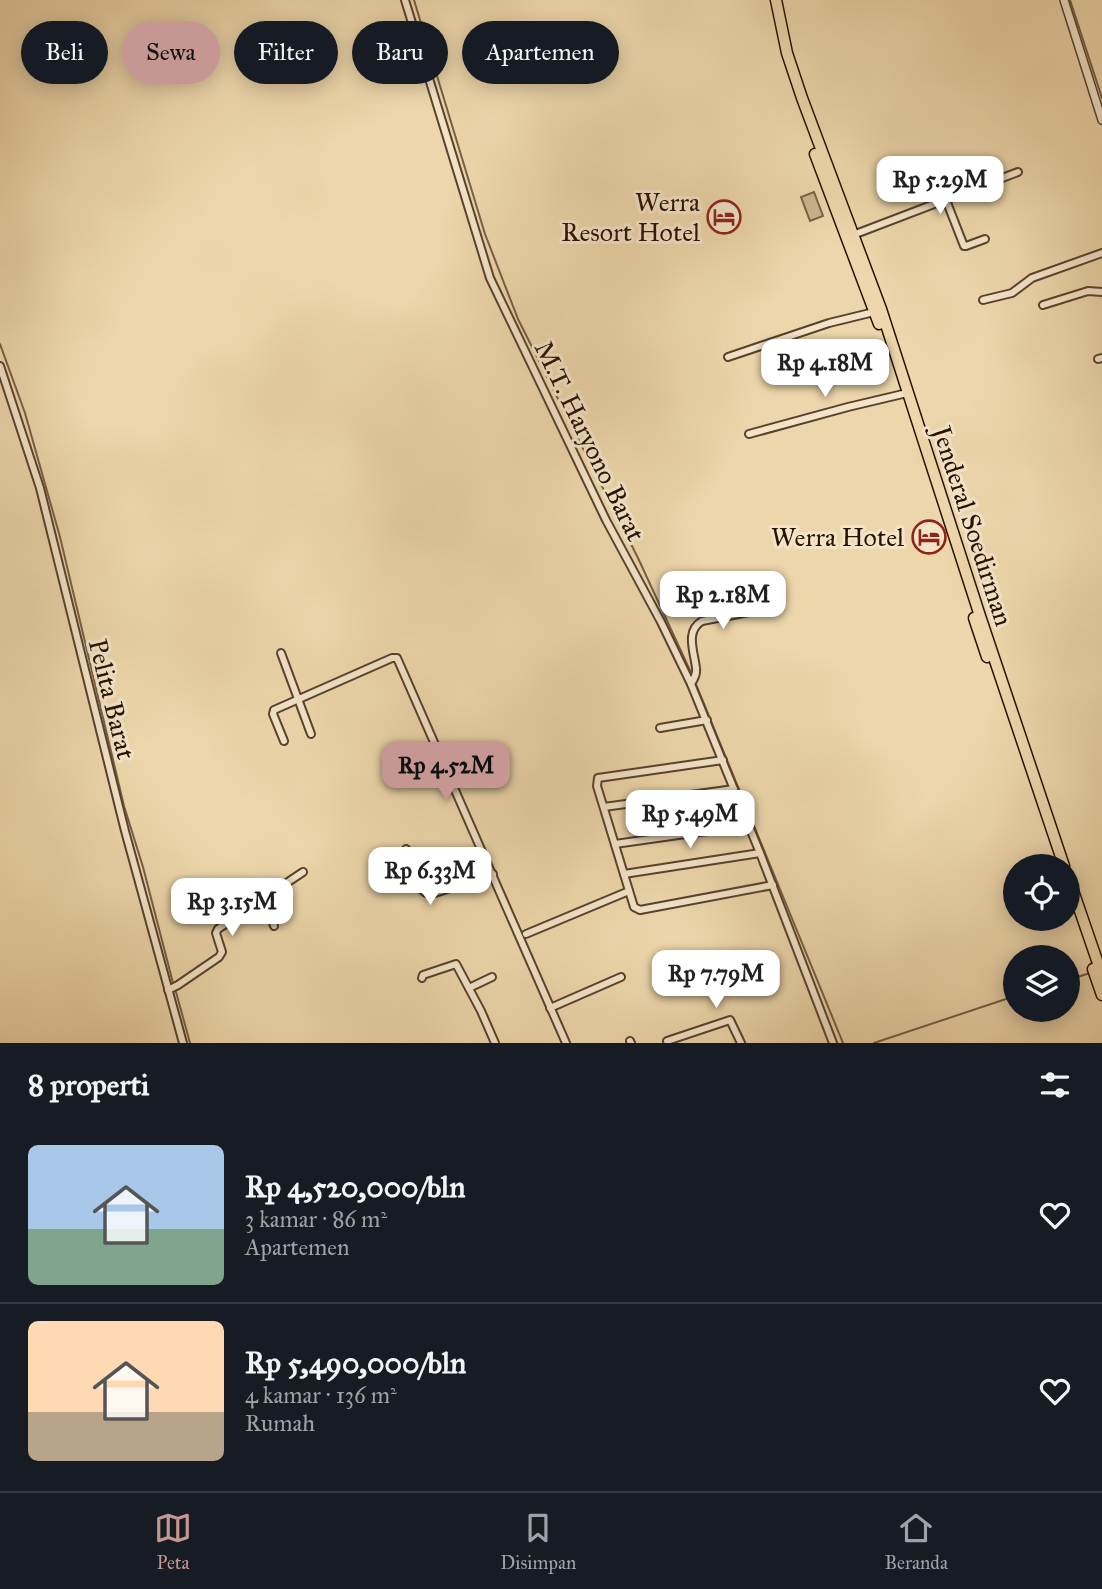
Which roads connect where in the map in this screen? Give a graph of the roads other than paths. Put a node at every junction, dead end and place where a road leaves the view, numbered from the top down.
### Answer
1 (405, 0) edge
2 (769, 0) edge
3 (776, 0) edge
4 (1064, 0) edge
5 (1102, 120) edge
6 (1018, 172) dead end
7 (946, 200) junction
8 (853, 235) junction
9 (985, 239) dead end
10 (1102, 253) edge
11 (1102, 292) edge
12 (983, 300) dead end
13 (1043, 305) dead end
14 (874, 312) junction
15 (728, 357) dead end
16 (0, 366) edge
17 (904, 394) junction
18 (750, 434) dead end
19 (779, 592) dead end
20 (977, 617) junction
21 (281, 653) dead end
22 (691, 684) junction
23 (299, 700) junction
24 (707, 720) junction
25 (660, 728) dead end
26 (311, 734) dead end
27 (284, 741) dead end
28 (723, 760) junction
29 (734, 789) junction
30 (604, 807) junction
31 (749, 825) junction
32 (615, 844) junction
33 (405, 849) dead end
34 (761, 853) junction
35 (1053, 854) edge
36 (1060, 854) edge
37 (303, 872) dead end
38 (493, 874) junction
39 (624, 874) junction
40 (773, 885) junction
41 (629, 891) junction
42 (264, 898) junction
43 (1080, 917) edge
44 (1080, 924) edge
45 (274, 926) dead end
46 (526, 934) dead end
47 (1102, 975) edge
48 (492, 977) dead end
49 (621, 977) dead end
50 (422, 978) dead end
51 (469, 988) junction
52 (168, 990) junction
53 (1102, 995) edge
54 (550, 1008) junction
55 (667, 1041) dead end
56 (563, 1042) edge
57 (183, 1043) edge
58 (495, 1043) edge
59 (740, 1043) edge
60 (833, 1043) edge

1 - 22 street, M.T. Haryono Barat
2 - 14 highway, Jenderal Soedirman
3 - 8 highway, Jenderal Soedirman
4 - 5 street
6 - 7 street
7 - 8 street
7 - 9 street
8 - 17 highway, Jenderal Soedirman
10 - 12 street
11 - 13 street
14 - 15 street
14 - 17 highway, Jenderal Soedirman
16 - 52 street, Pelita Barat
17 - 18 street
17 - 20 highway, Jenderal Soedirman
19 - 22 street
20 - 35 highway, Jenderal Soedirman
20 - 36 highway, Jenderal Soedirman
21 - 23 street
22 - 24 street, M.T. Haryono Barat
23 - 26 street
23 - 27 street
23 - 38 street
24 - 25 street
24 - 28 street, M.T. Haryono Barat
28 - 29 street, M.T. Haryono Barat
28 - 30 street
29 - 30 street
29 - 31 street, M.T. Haryono Barat
30 - 32 street
31 - 32 street
31 - 34 street, M.T. Haryono Barat
32 - 39 street
33 - 38 street
34 - 39 street
34 - 40 street, M.T. Haryono Barat
37 - 42 street
38 - 54 street
39 - 41 street
40 - 41 street
40 - 60 street, M.T. Haryono Barat
41 - 46 street
42 - 45 street
42 - 52 street
43 - 47 highway
44 - 53 highway
48 - 51 street
49 - 54 street
50 - 51 street
51 - 58 street
52 - 57 street, Pelita Barat
54 - 56 street
55 - 59 street

